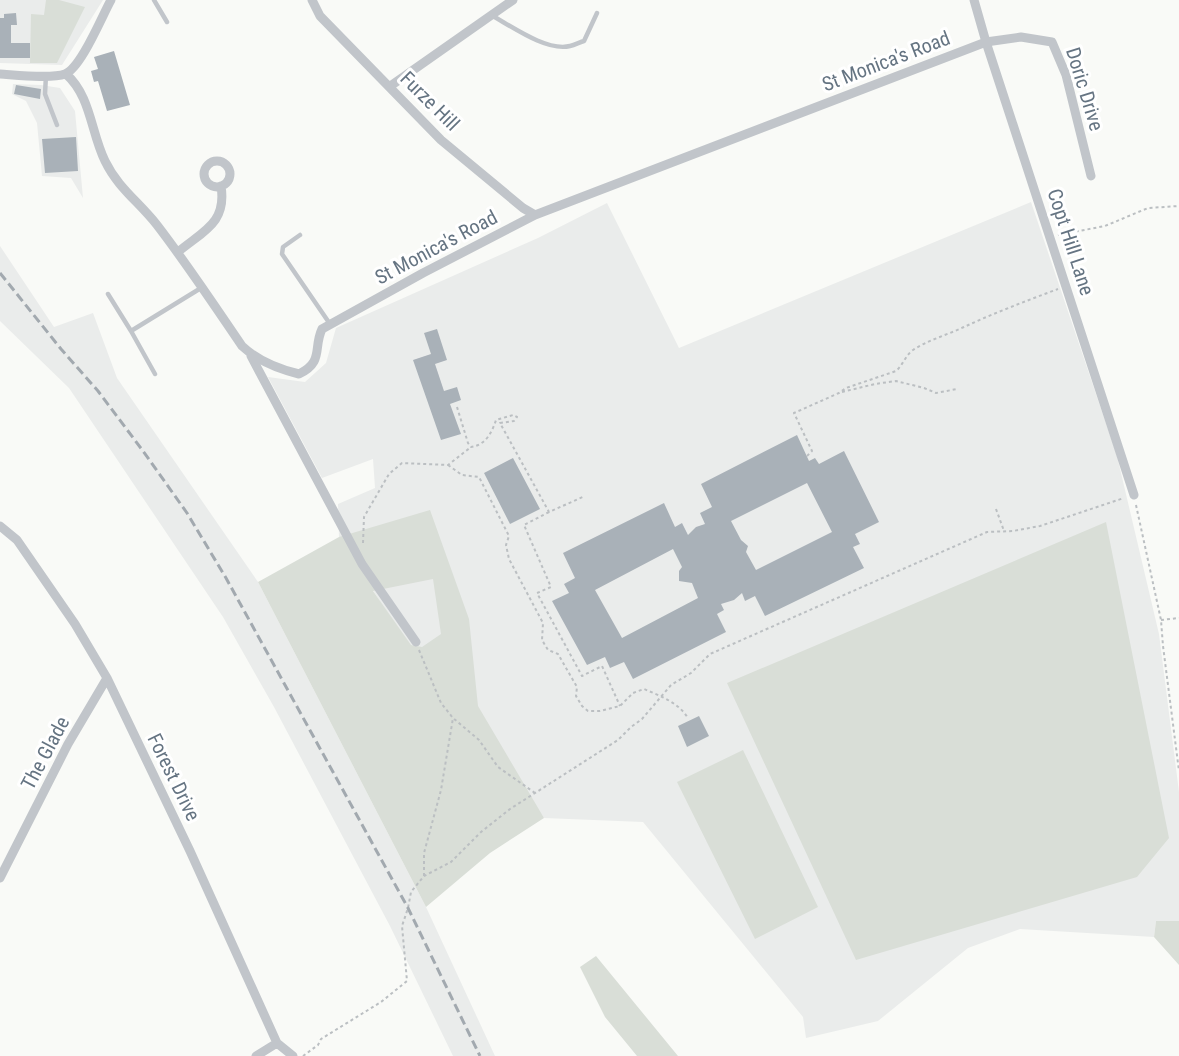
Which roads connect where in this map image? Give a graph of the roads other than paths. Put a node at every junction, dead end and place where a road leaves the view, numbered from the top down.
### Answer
1 (111, 0) edge
2 (154, 0) edge
3 (312, 0) edge
4 (513, 0) edge
5 (974, 0) edge
6 (597, 13) dead end
7 (491, 15) junction
8 (167, 22) dead end
9 (986, 42) junction
10 (0, 74) edge
11 (66, 74) junction
12 (46, 75) junction
13 (389, 87) junction
14 (57, 125) dead end
15 (1091, 176) dead end
16 (221, 186) dead end
17 (535, 216) junction
18 (300, 235) dead end
19 (178, 252) junction
20 (201, 288) junction
21 (108, 294) dead end
22 (330, 324) junction
23 (131, 331) junction
24 (251, 355) junction
25 (155, 374) dead end
26 (1134, 495) road end
27 (0, 526) edge
28 (416, 642) road end
29 (107, 678) junction
30 (0, 878) edge
31 (277, 1043) junction
32 (291, 1055) edge
33 (256, 1056) edge

1 - 11 street
2 - 8 lane
3 - 13 street, Furze Hill
4 - 7 street
5 - 9 street, Copt Hill Lane
6 - 7 lane
7 - 13 street
9 - 15 street, Doric Drive
9 - 17 street, St Monica's Road
9 - 26 street, Copt Hill Lane
10 - 12 street
11 - 12 street
11 - 19 street
12 - 14 lane
13 - 17 street, Furze Hill
16 - 19 street
17 - 22 street, St Monica's Road
18 - 22 lane
19 - 20 street
20 - 23 lane
20 - 24 street
21 - 23 lane
22 - 24 street
23 - 25 lane
24 - 28 street
27 - 29 street, Forest Drive
29 - 30 street, The Glade
29 - 31 street, Forest Drive
31 - 32 street, Forest Drive
31 - 33 street

